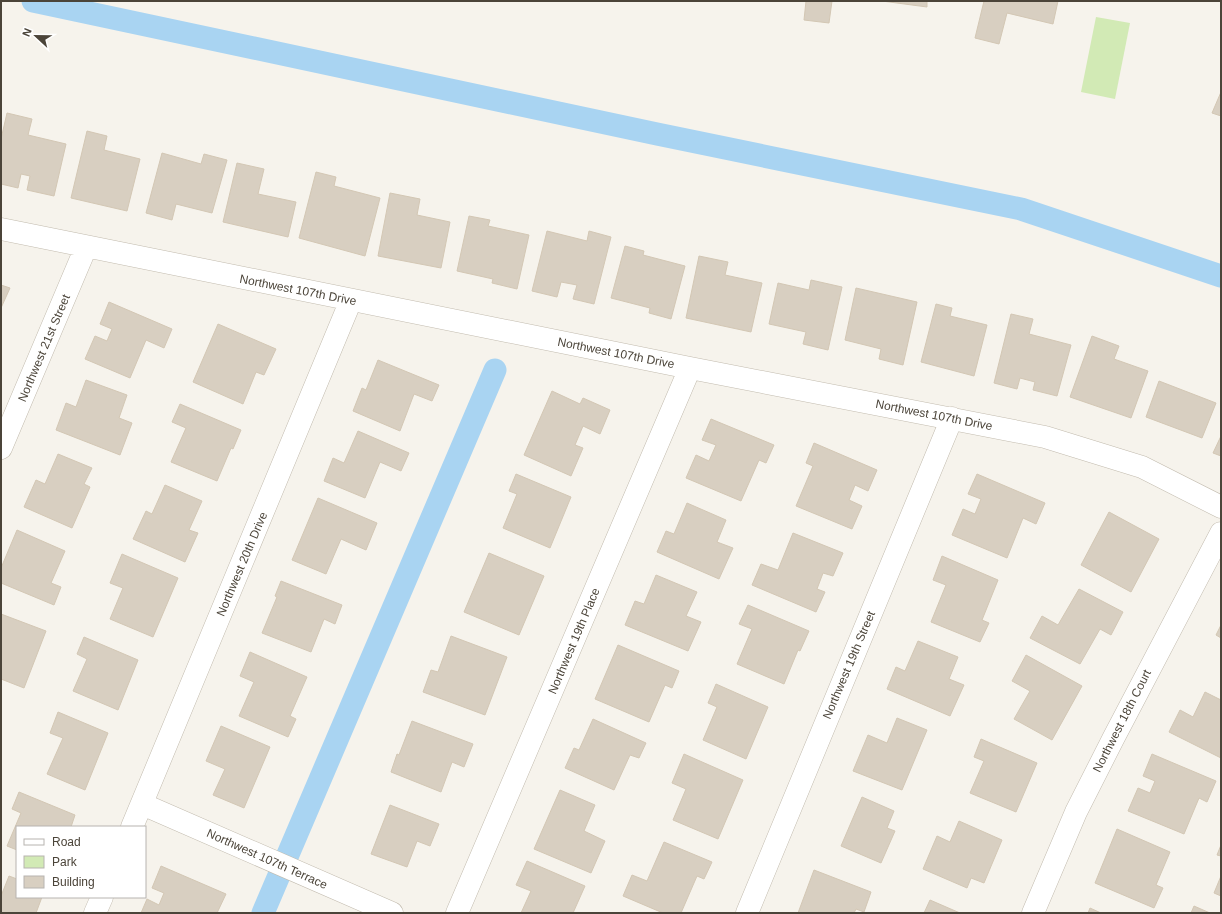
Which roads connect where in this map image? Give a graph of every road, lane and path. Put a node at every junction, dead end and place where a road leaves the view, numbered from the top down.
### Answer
1 (1, 229) edge
2 (86, 248) junction
3 (351, 300) junction
4 (690, 368) junction
5 (952, 418) junction
6 (1, 448) edge
7 (1221, 507) edge
8 (1221, 533) edge
9 (142, 804) junction
10 (132, 826) edge
11 (102, 898) edge
12 (95, 913) edge
13 (392, 913) edge
14 (457, 913) edge
15 (747, 913) edge
16 (1033, 913) edge

1 - 2 street, Northwest 107th Drive
2 - 3 street, Northwest 107th Drive
2 - 6 street, Northwest 21st Street
3 - 4 street, Northwest 107th Drive
3 - 9 street, Northwest 20th Drive
4 - 5 street, Northwest 107th Drive
4 - 14 street, Northwest 19th Place
5 - 7 street, Northwest 107th Drive
5 - 15 street, Northwest 19th Street
8 - 16 street, Northwest 18th Court
9 - 10 street, Northwest 20th Drive
9 - 13 street, Northwest 107th Terrace
11 - 12 street

